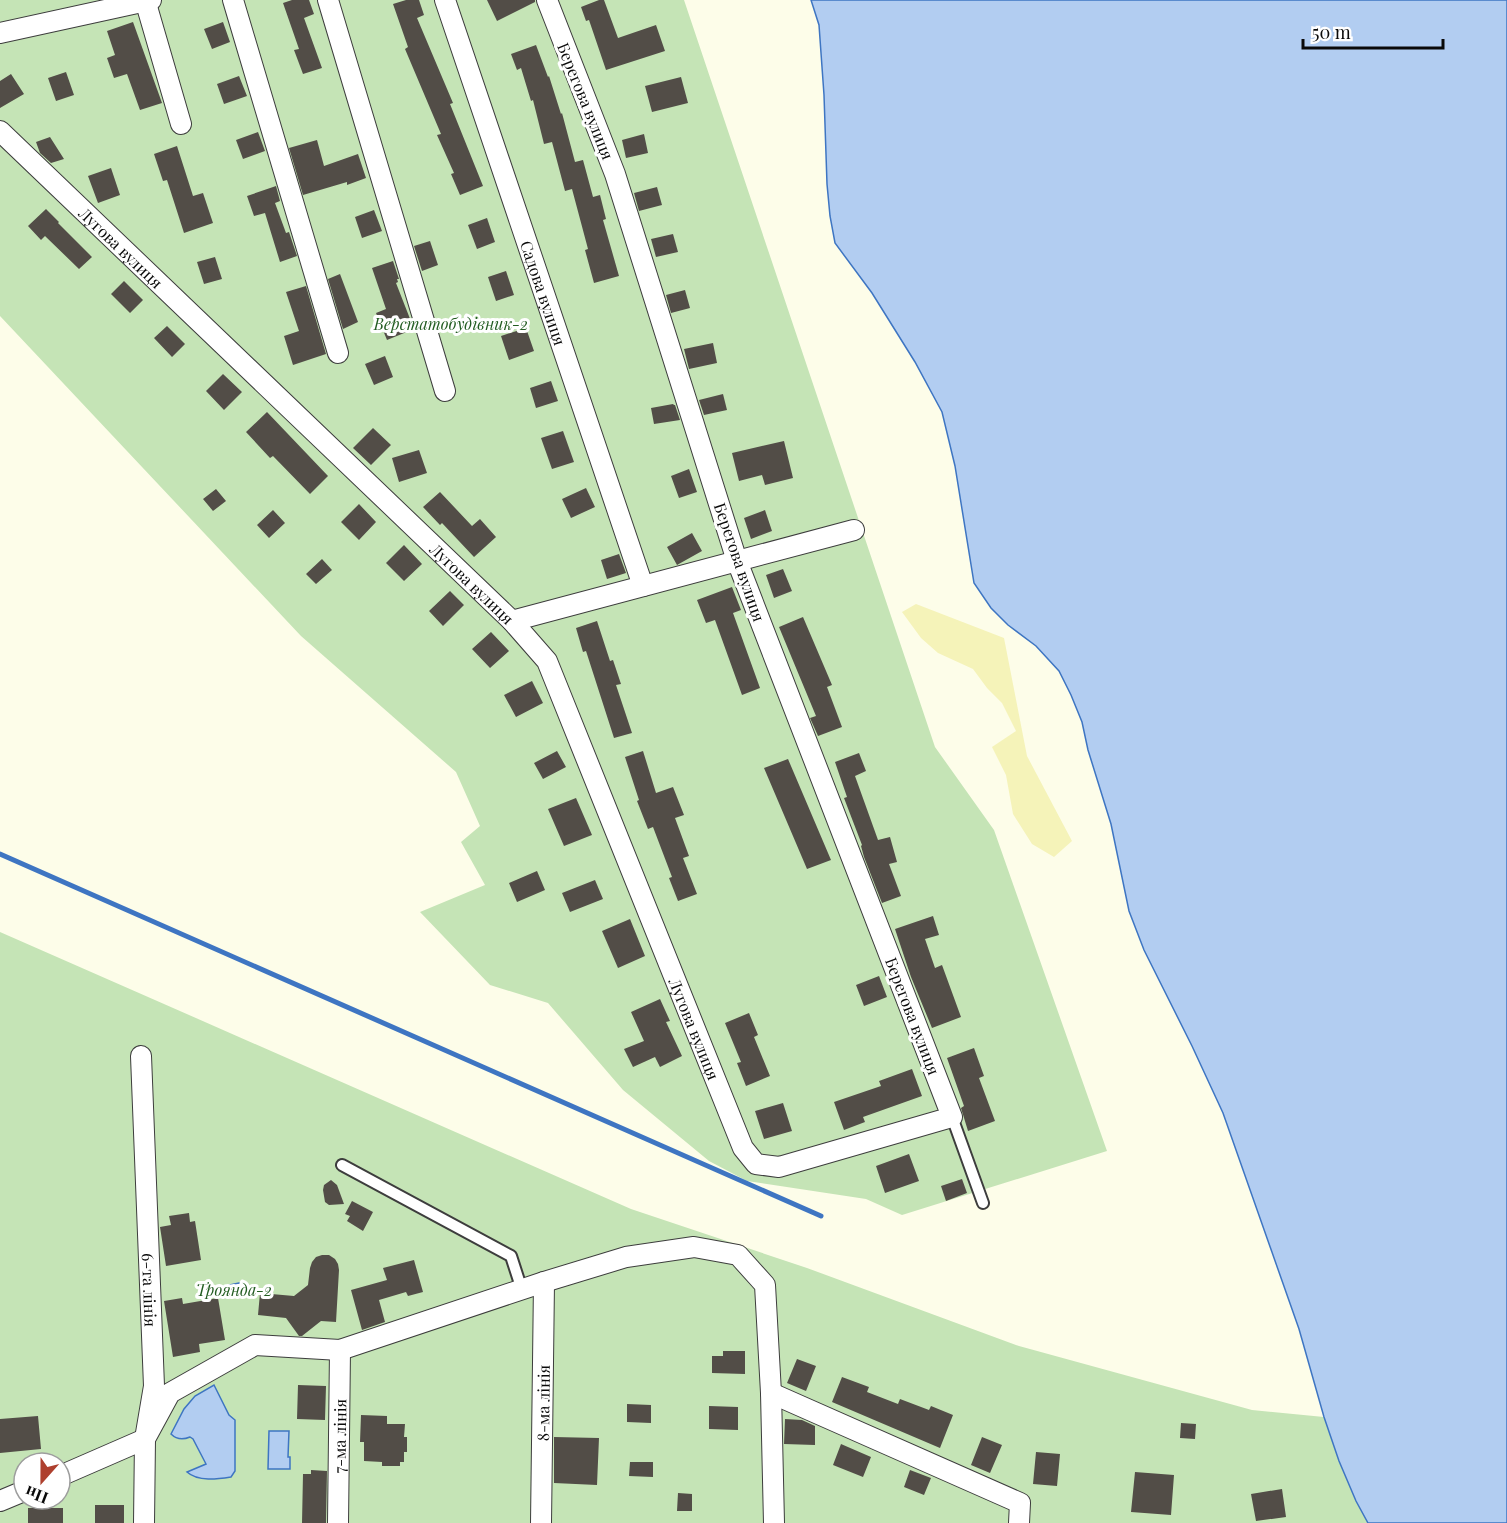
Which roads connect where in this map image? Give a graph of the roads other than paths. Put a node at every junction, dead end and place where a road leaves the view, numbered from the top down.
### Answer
1 (233, 0) edge
2 (328, 0) edge
3 (445, 0) edge
4 (547, 0) edge
5 (147, 1) edge
6 (0, 33) edge
7 (181, 124) dead end
8 (0, 131) edge
9 (338, 353) dead end
10 (445, 391) dead end
11 (854, 530) dead end
12 (737, 561) junction
13 (643, 586) junction
14 (512, 621) junction
15 (141, 1056) dead end
16 (952, 1117) junction
17 (342, 1166) dead end
18 (982, 1203) dead end
19 (544, 1282) junction
20 (522, 1290) junction
21 (340, 1350) junction
22 (771, 1392) junction
23 (145, 1439) junction
24 (72, 1471) edge
25 (144, 1523) edge
26 (338, 1523) edge
27 (541, 1523) edge
28 (774, 1523) edge
29 (1019, 1523) edge

1 - 9 street
2 - 10 street
3 - 13 street, Садова вулиця
4 - 12 street, Берегова вулиця
5 - 6 street
5 - 7 street
8 - 14 street, Лугова вулиця
11 - 12 street
12 - 13 street
12 - 16 street, Берегова вулиця
13 - 14 street
14 - 16 street, Лугова вулиця
15 - 23 street, 6-та лінія
16 - 18 lane
17 - 20 lane
19 - 20 street
19 - 22 street
19 - 27 street, 8-ма лінія
20 - 21 street
21 - 23 street
21 - 26 street, 7-ма лінія
22 - 28 street
22 - 29 street
23 - 24 street
23 - 25 street, 6-та лінія

